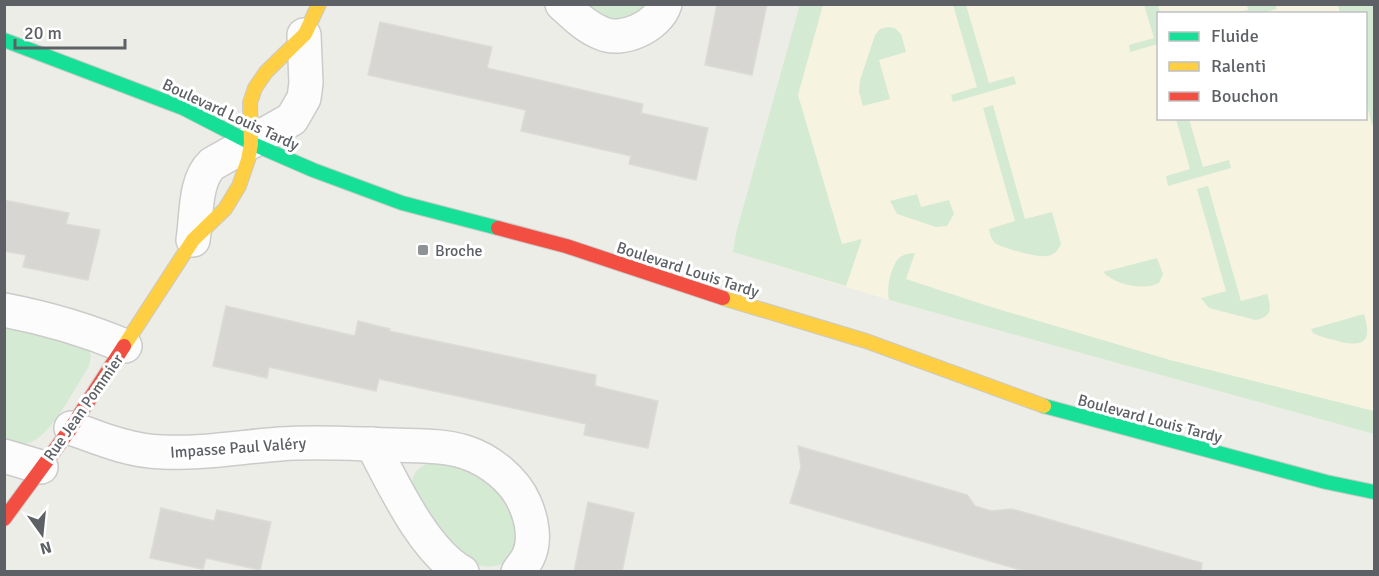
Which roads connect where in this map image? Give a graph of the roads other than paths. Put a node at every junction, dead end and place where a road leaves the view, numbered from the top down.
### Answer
1 (319, 4) edge
2 (562, 4) edge
3 (665, 4) edge
4 (304, 35) junction
5 (4, 40) edge
6 (251, 143) junction
7 (193, 240) joint
8 (4, 310) edge
9 (125, 346) junction
10 (71, 428) junction
11 (372, 444) junction
12 (4, 456) edge
13 (41, 467) junction
14 (1374, 492) edge
15 (4, 519) edge
16 (462, 572) edge
17 (518, 572) edge

1 - 4 street, Rue Jean Pommier
2 - 3 street
4 - 6 street, Rue Jean Pommier
4 - 6 street, Rue Jean Pommier
5 - 6 street, Boulevard Louis Tardy
6 - 7 street, Rue Jean Pommier
6 - 14 street, Boulevard Louis Tardy
7 - 9 street, Rue Jean Pommier
8 - 9 street, Rue Jean Pommier
9 - 10 street, Rue Jean Pommier
10 - 11 street, Impasse Paul Valéry
10 - 13 street, Rue Jean Pommier
11 - 16 street
11 - 17 street, Impasse Paul Valéry
12 - 13 street, Rue Jean Pommier
13 - 15 street, Rue Jean Pommier

